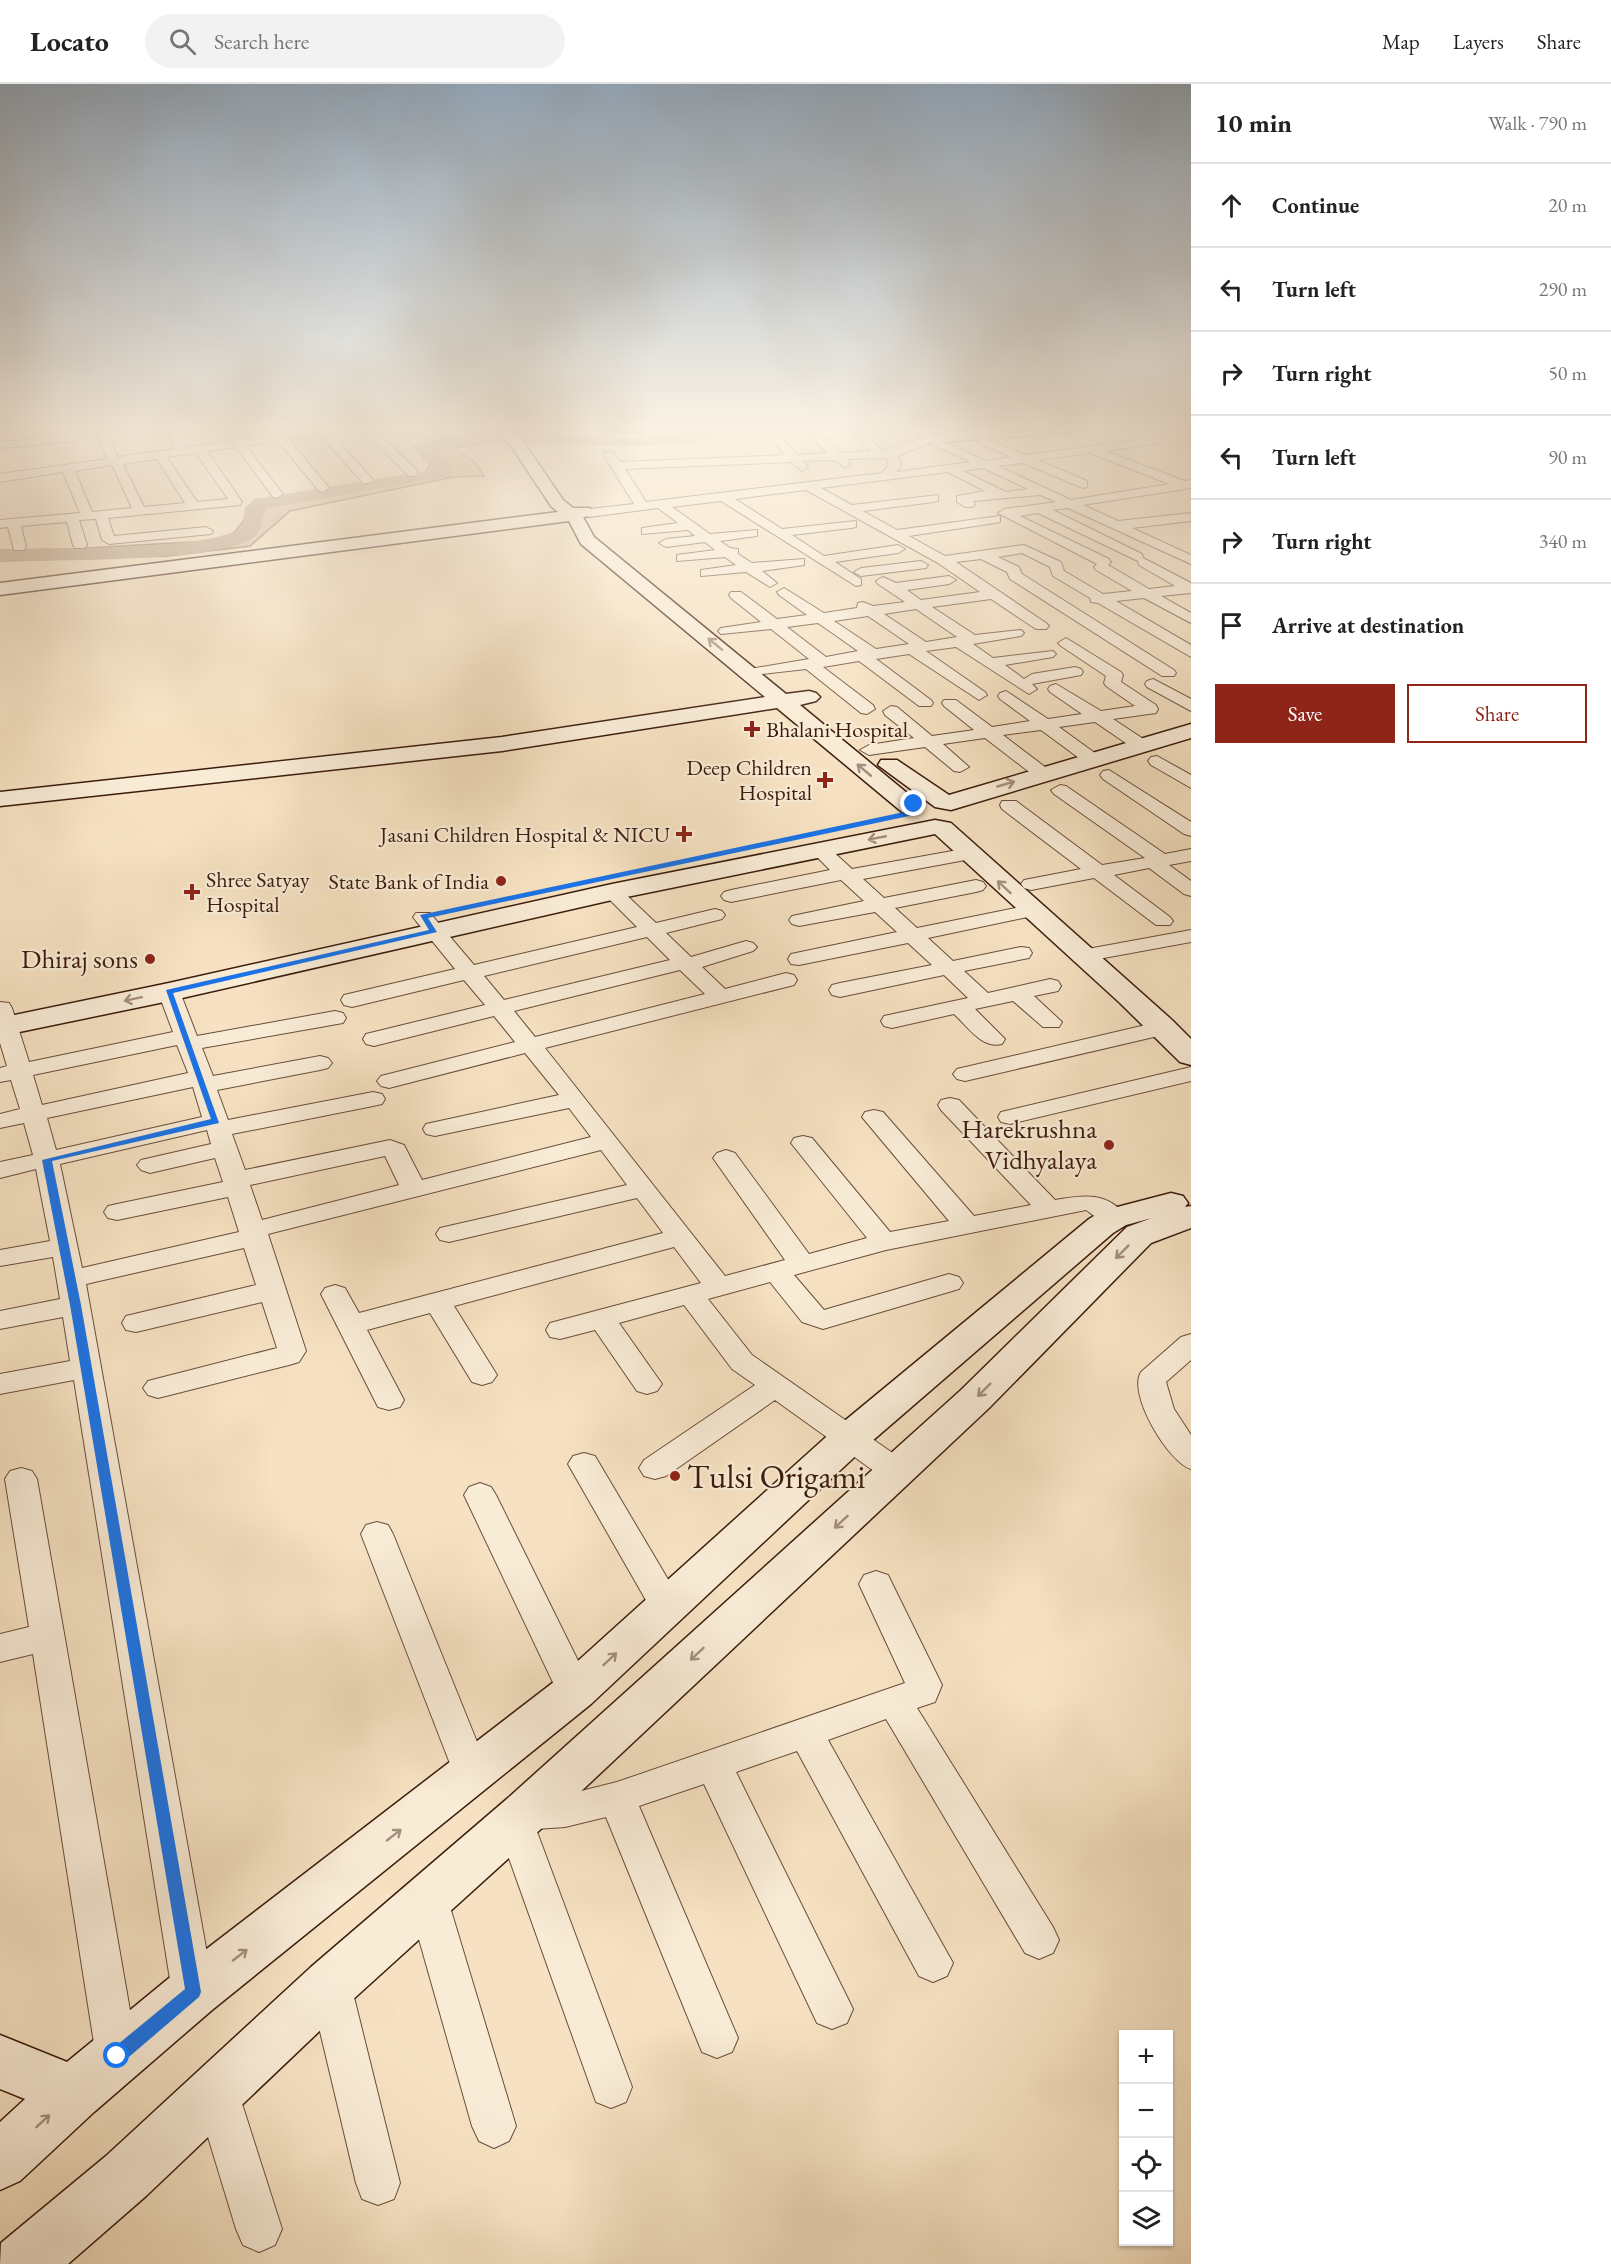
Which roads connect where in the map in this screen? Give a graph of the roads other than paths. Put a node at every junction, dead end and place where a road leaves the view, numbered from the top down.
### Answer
1 (10, 530) edge
2 (76, 530) edge
3 (103, 530) edge
4 (178, 530) edge
5 (464, 530) edge
6 (584, 530) edge
7 (594, 530) edge
8 (657, 530) edge
9 (695, 530) edge
10 (775, 530) edge
11 (806, 530) edge
12 (887, 530) edge
13 (915, 530) edge
14 (1032, 530) edge
15 (1081, 530) edge
16 (1129, 530) edge
17 (206, 531) dead end
18 (646, 531) dead end
19 (752, 533) dead end
20 (780, 533) junction
21 (180, 534) junction
22 (894, 534) junction
23 (1168, 535) dead end
24 (707, 538) junction
25 (1145, 538) junction
26 (666, 543) dead end
27 (825, 543) dead end
28 (941, 544) dead end
29 (80, 545) dead end
30 (801, 546) junction
31 (19, 547) dead end
32 (919, 547) junction
33 (898, 549) dead end
34 (1191, 549) edge
35 (746, 551) dead end
36 (1174, 551) junction
37 (727, 553) junction
38 (984, 555) junction
39 (682, 558) dead end
40 (823, 560) junction
41 (1191, 560) edge
42 (943, 561) junction
43 (799, 562) dead end
44 (921, 565) dead end
45 (747, 568) junction
46 (706, 573) dead end
47 (948, 580) dead end
48 (770, 583) junction
49 (1191, 588) edge
50 (0, 589) edge
51 (994, 594) junction
52 (1146, 594) junction
53 (852, 599) dead end
54 (1101, 599) junction
55 (918, 604) junction
56 (1058, 604) junction
57 (1016, 609) junction
58 (871, 611) junction
59 (823, 618) junction
60 (1191, 619) edge
61 (775, 625) junction
62 (1041, 626) dead end
63 (726, 631) junction
64 (1016, 633) dead end
65 (965, 640) junction
66 (1066, 643) dead end
67 (917, 647) junction
68 (1189, 649) edge
69 (1048, 654) dead end
70 (1138, 654) junction
71 (866, 655) junction
72 (1091, 660) junction
73 (815, 662) junction
74 (990, 663) junction
75 (777, 669) junction
76 (1075, 672) dead end
77 (750, 673) junction
78 (1168, 673) dead end
79 (1153, 684) dead end
80 (1056, 689) dead end
81 (979, 695) dead end
82 (1006, 696) dead end
83 (809, 697) junction
84 (781, 701) junction
85 (925, 703) dead end
86 (950, 703) dead end
87 (1191, 706) edge
88 (867, 709) dead end
89 (891, 711) dead end
90 (1098, 717) junction
91 (1043, 724) junction
92 (1191, 731) edge
93 (987, 733) junction
94 (929, 741) junction
95 (869, 750) junction
96 (1191, 750) edge
97 (1150, 753) junction
98 (960, 767) dead end
99 (1101, 767) junction
100 (1043, 774) junction
101 (1191, 783) edge
102 (1060, 790) junction
103 (0, 799) edge
104 (1009, 805) junction
105 (908, 810) junction
106 (951, 817) junction
107 (1191, 830) edge
108 (820, 850) junction
109 (969, 854) junction
110 (1191, 855) edge
111 (1157, 861) junction
112 (1100, 872) junction
113 (846, 874) junction
114 (1031, 884) junction
115 (976, 886) dead end
116 (1191, 890) edge
117 (612, 892) junction
118 (731, 896) dead end
119 (878, 905) junction
120 (1030, 911) junction
121 (715, 915) dead end
122 (799, 920) dead end
123 (1163, 921) dead end
124 (429, 924) junction
125 (651, 931) junction
126 (911, 935) junction
127 (1191, 936) edge
128 (746, 947) dead end
129 (1021, 953) dead end
130 (1092, 954) junction
131 (800, 959) dead end
132 (685, 964) junction
133 (946, 967) junction
134 (470, 974) junction
135 (786, 980) dead end
136 (1050, 986) dead end
137 (840, 990) dead end
138 (169, 992) junction
139 (1017, 993) junction
140 (722, 998) junction
141 (352, 1000) dead end
142 (983, 1000) junction
143 (959, 1006) junction
144 (500, 1010) junction
145 (2, 1017) edge
146 (335, 1017) dead end
147 (892, 1021) dead end
148 (1052, 1022) dead end
149 (1177, 1029) edge
150 (374, 1039) dead end
151 (994, 1039) dead end
152 (186, 1041) junction
153 (531, 1046) junction
154 (1191, 1056) edge
155 (320, 1063) dead end
156 (10, 1073) edge
157 (965, 1074) dead end
158 (1191, 1074) edge
159 (202, 1081) junction
160 (575, 1099) junction
161 (950, 1105) dead end
162 (33, 1113) junction
163 (874, 1117) dead end
164 (1011, 1117) dead end
165 (0, 1121) edge
166 (435, 1130) dead end
167 (220, 1133) junction
168 (607, 1141) junction
169 (803, 1143) dead end
170 (726, 1158) dead end
171 (47, 1160) junction
172 (150, 1165) dead end
173 (0, 1170) edge
174 (236, 1183) junction
175 (414, 1189) junction
176 (642, 1189) junction
177 (1191, 1197) edge
178 (1048, 1208) junction
179 (117, 1212) dead end
180 (1191, 1216) edge
181 (1114, 1218) junction
182 (967, 1225) junction
183 (255, 1234) junction
184 (449, 1234) dead end
185 (679, 1237) junction
186 (884, 1242) junction
187 (64, 1247) junction
188 (0, 1258) edge
189 (802, 1263) junction
190 (776, 1271) junction
191 (949, 1283) dead end
192 (719, 1288) junction
193 (273, 1290) junction
194 (73, 1292) junction
195 (335, 1294) dead end
196 (690, 1296) junction
197 (438, 1302) junction
198 (602, 1319) junction
199 (0, 1320) edge
200 (136, 1323) dead end
201 (350, 1325) junction
202 (560, 1330) dead end
203 (1191, 1344) edge
204 (85, 1368) junction
205 (482, 1375) dead end
206 (0, 1384) edge
207 (647, 1384) dead end
208 (775, 1386) junction
209 (158, 1388) dead end
210 (389, 1400) dead end
211 (850, 1438) junction
212 (1191, 1458) edge
213 (584, 1464) dead end
214 (655, 1468) dead end
215 (896, 1471) junction
216 (21, 1479) dead end
217 (480, 1495) dead end
218 (377, 1534) dead end
219 (876, 1584) dead end
220 (667, 1607) junction
221 (46, 1637) junction
222 (0, 1648) edge
223 (575, 1691) junction
224 (894, 1702) junction
225 (805, 1732) junction
226 (713, 1764) junction
227 (472, 1774) junction
228 (617, 1797) junction
229 (520, 1817) junction
230 (427, 1897) junction
231 (1039, 1940) dead end
232 (933, 1964) dead end
233 (330, 1984) junction
234 (193, 1992) junction
235 (832, 2009) dead end
236 (717, 2038) dead end
237 (117, 2056) junction
238 (0, 2062) edge
239 (611, 2087) dead end
240 (216, 2091) junction
241 (74, 2092) junction
242 (494, 2126) dead end
243 (0, 2161) edge
244 (378, 2183) dead end
245 (259, 2229) dead end
246 (0, 2256) edge
247 (17, 2264) edge
248 (22, 2264) edge

1 - 31 street
2 - 29 street
3 - 21 street
4 - 21 street
5 - 50 street
77 -> 6 street
7 - 63 street
8 - 18 street
9 - 24 street
10 - 20 street
11 - 20 street
12 - 22 street
13 - 22 street
14 - 52 street
15 - 49 street
16 - 25 street
17 - 21 street
19 - 24 street
20 - 30 street
22 - 32 street
23 - 25 street
24 - 26 street
24 - 37 street
25 - 36 street
27 - 30 street
28 - 32 street
30 - 40 street
32 - 42 street
33 - 40 street
34 - 36 street
35 - 37 street
36 - 41 street
37 - 39 street
37 - 45 street
38 - 42 street
38 - 54 street
38 - 56 street
40 - 44 street
42 - 51 street
43 - 45 street
45 - 46 street
45 - 48 street
47 - 55 street
48 - 59 street
48 - 61 street
49 - 52 street
51 - 55 street
51 - 57 street
52 - 54 street
52 - 60 street
53 - 58 street
54 - 56 street
54 - 68 street
55 - 58 street
55 - 65 street
56 - 57 street
56 - 70 street
57 - 62 street
58 - 59 street
58 - 67 street
59 - 61 street
59 - 71 street
61 - 63 street
61 - 73 street
63 - 75 street
64 - 65 street
65 - 67 street
65 - 74 street
66 - 72 street
67 - 71 street
67 - 81 street
68 - 70 street
69 - 74 street
70 - 72 street
70 - 78 street
71 - 73 street
71 - 85 street
72 - 90 street
73 - 75 street
73 - 88 street
74 - 76 street
75 - 77 street
75 - 83 street
77 - 84 street
79 - 87 street
80 - 90 street
82 - 91 street
83 - 84 street
83 - 95 street
84 - 103 street
105 -> 84 street
86 - 93 street
89 - 94 street
90 - 91 street
90 - 97 street
91 - 93 street
91 - 99 street
92 - 97 street
93 - 94 street
93 - 100 street
94 - 95 street
94 - 98 street
95 - 106 street
96 - 97 street
97 - 99 street
97 - 101 street
99 - 100 street
99 - 102 street
99 - 107 street
106 -> 100 street
102 - 104 street
102 - 111 street
104 - 106 street
104 - 112 street
105 - 106 street
105 - 124 street
106 -> 108 street
106 - 109 street
106 - 114 street
108 - 113 street
108 - 117 street
109 - 113 street
120 -> 109 street
110 - 111 street
111 - 112 street
111 - 116 street
112 - 114 street
112 - 123 street
113 - 118 street
113 - 119 street
114 - 130 street
115 - 119 street
117 - 124 street
117 - 125 street
119 - 122 street
119 - 126 street
120 - 126 street
120 - 130 street
121 - 125 street
124 - 134 street
124 - 138 street
124 - 145 street
125 - 132 street
125 - 134 street
126 - 131 street
126 - 133 street
127 - 130 street
128 - 132 street
129 - 133 street
130 - 149 street
132 - 140 street
132 - 144 street
133 - 137 street
133 - 142 street
134 - 141 street
134 - 144 street
135 - 140 street
136 - 139 street
138 -> 145 street
138 - 152 street
139 - 142 street
139 - 148 street
140 - 153 street
142 - 143 street
143 - 147 street
143 - 151 street
144 - 150 street
144 - 153 street
145 - 156 street
146 - 152 street
149 - 154 street
149 - 157 street
152 - 156 street
152 - 159 street
153 - 160 street
153 - 167 street
155 - 159 street
156 - 162 street
158 - 164 street
159 - 162 street
159 - 167 street
160 - 166 street
160 - 168 street
161 - 178 street
162 - 165 street
162 - 171 street
163 - 182 street
167 - 171 street
167 - 172 street
167 - 174 street
168 - 175 street
168 - 176 street
169 - 186 street
170 - 189 street
171 - 173 street
171 - 187 street
174 - 175 street
174 - 179 street
174 - 183 street
175 - 183 street
176 - 184 street
176 - 185 street
177 - 181 street
178 - 181 street
178 - 182 street
180 -> 215 street
181 - 211 street
182 - 186 street
183 - 193 street
183 - 194 street
185 - 192 street
185 - 197 street
186 - 189 street
187 - 188 street
187 - 194 street
189 - 190 street
190 - 191 street
190 - 192 street
192 - 196 street
193 - 200 street
193 - 209 street
194 - 199 street
194 - 204 street
195 - 201 street
196 - 198 street
196 - 208 street
197 - 201 street
197 - 205 street
198 - 202 street
198 - 207 street
201 - 210 street
203 - 212 street
204 - 206 street
204 - 234 street
208 - 211 street
208 - 214 street
211 - 215 street
211 - 220 street
213 - 220 street
215 -> 229 street
216 - 221 street
217 - 223 street
218 - 227 street
219 - 224 street
223 -> 220 street
221 - 222 street
221 - 237 street
223 - 227 street
224 - 225 street
224 - 231 street
225 - 226 street
225 - 232 street
226 - 228 street
226 - 235 street
234 -> 227 street
228 - 229 street
228 - 236 street
229 - 230 street
229 - 239 street
230 - 233 street
230 - 242 street
233 - 240 street
233 - 244 street
234 - 237 street
237 - 241 street
238 - 241 street
240 - 245 street
240 - 248 street
243 -> 241 street
246 - 247 street

